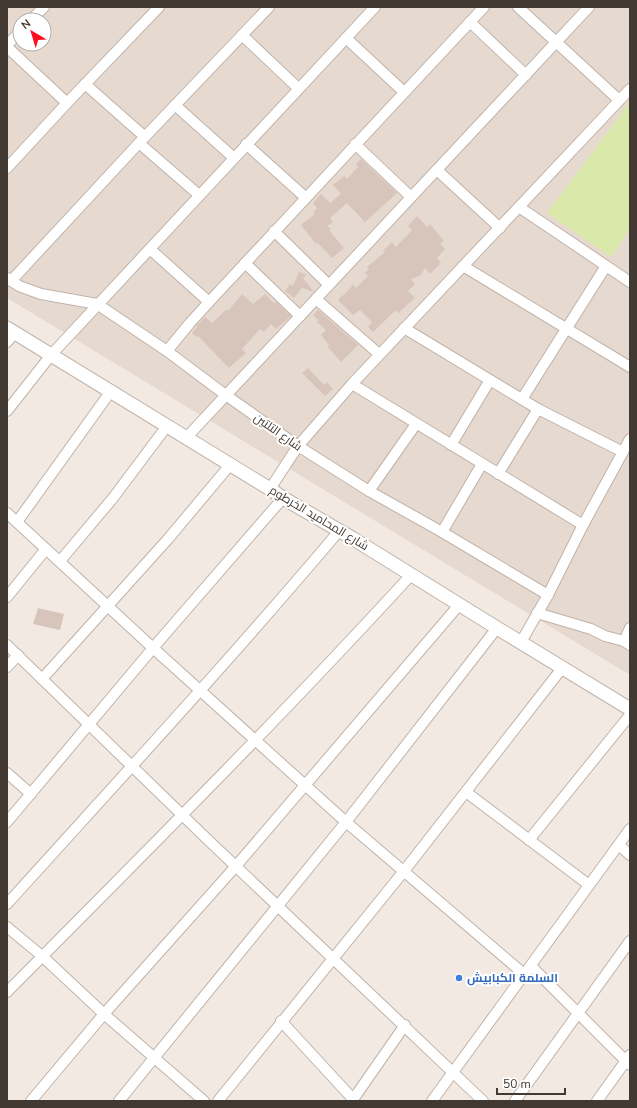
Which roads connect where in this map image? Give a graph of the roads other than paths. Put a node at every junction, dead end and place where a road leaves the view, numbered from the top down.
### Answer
1 (158, 7) edge
2 (269, 7) edge
3 (375, 7) edge
4 (484, 7) edge
5 (518, 7) edge
6 (589, 7) edge
7 (470, 22) junction
8 (242, 35) junction
9 (346, 38) junction
10 (557, 43) junction
11 (7, 46) edge
12 (526, 75) junction
13 (85, 84) junction
14 (298, 88) junction
15 (630, 89) edge
16 (404, 92) junction
17 (619, 100) junction
18 (67, 103) junction
19 (175, 105) junction
20 (142, 140) junction
21 (246, 144) junction
22 (355, 144) junction
23 (234, 158) junction
24 (7, 168) edge
25 (437, 170) junction
26 (199, 195) junction
27 (306, 197) junction
28 (411, 197) junction
29 (519, 207) junction
30 (500, 228) junction
31 (274, 231) junction
32 (150, 248) junction
33 (245, 263) junction
34 (463, 266) junction
35 (606, 266) junction
36 (9, 280) edge
37 (630, 282) edge
38 (329, 285) junction
39 (316, 299) junction
40 (208, 302) junction
41 (97, 304) junction
42 (300, 316) junction
43 (404, 328) junction
44 (567, 330) junction
45 (10, 334) edge
46 (167, 351) junction
47 (379, 354) junction
48 (51, 355) junction
49 (630, 367) edge
50 (490, 380) junction
51 (352, 384) junction
52 (110, 392) junction
53 (227, 396) junction
54 (522, 399) junction
55 (538, 409) junction
56 (7, 411) edge
57 (416, 424) junction
58 (167, 426) junction
59 (186, 438) junction
60 (630, 439) edge
61 (450, 445) junction
62 (298, 446) junction
63 (624, 457) edge
64 (482, 464) junction
65 (230, 465) junction
66 (498, 474) junction
67 (270, 489) junction
68 (369, 491) junction
69 (283, 498) junction
70 (7, 514) edge
71 (17, 522) junction
72 (583, 525) junction
73 (340, 531) junction
74 (442, 532) junction
75 (46, 549) junction
76 (60, 561) junction
77 (411, 575) junction
78 (548, 594) junction
79 (7, 598) edge
80 (459, 604) junction
81 (107, 606) junction
82 (537, 613) junction
83 (497, 628) junction
84 (630, 628) edge
85 (521, 642) junction
86 (627, 643) edge
87 (7, 645) edge
88 (153, 648) junction
89 (18, 655) junction
90 (7, 667) edge
91 (563, 667) junction
92 (42, 679) junction
93 (201, 690) junction
94 (630, 709) edge
95 (630, 715) edge
96 (89, 725) junction
97 (626, 727) edge
98 (256, 740) junction
99 (132, 766) junction
100 (7, 774) edge
101 (306, 785) junction
102 (466, 792) junction
103 (31, 794) junction
104 (182, 815) junction
105 (7, 822) edge
106 (346, 822) junction
107 (630, 829) edge
108 (529, 840) junction
109 (619, 845) junction
110 (630, 855) edge
111 (236, 866) junction
112 (404, 871) junction
113 (589, 885) junction
114 (7, 904) edge
115 (278, 906) junction
116 (7, 927) edge
117 (630, 941) edge
118 (42, 956) junction
119 (333, 958) junction
120 (531, 966) junction
121 (524, 974) junction
122 (7, 992) edge
123 (578, 1013) junction
124 (104, 1014) junction
125 (281, 1021) junction
126 (405, 1025) junction
127 (154, 1057) junction
128 (629, 1060) edge
129 (452, 1072) junction
130 (352, 1100) edge
131 (32, 1101) edge
132 (119, 1101) edge
133 (204, 1101) edge
134 (218, 1101) edge
135 (432, 1101) edge
136 (483, 1101) edge
137 (515, 1101) edge
138 (597, 1101) edge

1 - 13 street
2 - 8 street
3 - 9 street
4 - 7 street
5 - 10 street
6 - 10 street
7 - 12 street
7 - 16 street
8 - 14 street
8 - 19 street
9 - 14 street
9 - 16 street
10 - 12 street
10 - 17 street
11 - 18 street
12 - 25 street
13 - 18 street
13 - 20 street
14 - 21 street
15 - 17 street
16 - 22 street
17 - 29 street
18 - 24 street
19 - 20 street
19 - 23 street
20 - 26 street
20 - 36 street
21 - 23 street
21 - 27 street
22 - 27 street
22 - 28 street
23 - 26 street
25 - 28 street
25 - 30 street
26 - 32 street
27 - 31 street
28 - 38 street
29 - 30 street
29 - 35 street
30 - 34 street
31 - 33 street
31 - 38 street
32 - 40 street
32 - 41 street
33 - 40 street
33 - 42 street
34 - 43 street
34 - 44 street
35 - 37 street
35 - 44 street
36 - 41 street, شارع التلتين
38 - 39 street
39 - 42 street
39 - 47 street
40 - 46 street
41 - 46 street, شارع التلتين
41 - 48 street
42 - 53 street
43 - 47 street
43 - 50 street
44 - 49 street
44 - 54 street
45 - 48 street, شارع المحاميد الخرطوم
46 - 53 street, شارع التلتين
47 - 51 street
48 - 52 street, شارع المحاميد الخرطوم
48 - 56 street
50 - 54 street
50 - 61 street
51 - 57 street
51 - 62 street
52 - 58 street, شارع المحاميد الخرطوم
52 - 71 street
53 - 59 street
53 - 62 street, شارع التلتين
54 - 55 street
55 - 63 street
55 - 66 street
57 - 61 street
57 - 68 street
58 - 59 street, شارع المحاميد الخرطوم
58 - 76 street
59 - 65 street, شارع المحاميد الخرطوم
60 - 63 street
61 - 64 street
62 - 67 street
62 - 68 street, شارع التلتين
63 - 72 street
64 - 66 street
64 - 74 street
65 - 67 street, شارع المحاميد الخرطوم
65 - 81 street
66 - 72 street
67 - 69 street, شارع المحاميد الخرطوم
68 - 74 street, شارع التلتين
69 - 73 street, شارع المحاميد الخرطوم
69 - 88 street
70 - 71 street
71 - 75 street
72 - 78 street
73 - 77 street, شارع المحاميد الخرطوم
73 - 93 street
74 - 78 street, شارع التلتين
75 - 76 street
75 - 79 street
76 - 81 street
77 - 80 street, شارع المحاميد الخرطوم
77 - 98 street
78 - 82 street
80 - 83 street, شارع المحاميد الخرطوم
80 - 101 street
81 - 88 street
81 - 92 street
82 - 85 street
82 - 86 street
83 - 85 street, شارع المحاميد الخرطوم
83 - 106 street
84 - 86 street
85 - 91 street, شارع المحاميد الخرطوم
87 - 89 street
88 - 93 street
88 - 96 street
89 - 90 street
89 - 92 street
91 - 94 street, شارع المحاميد الخرطوم
91 - 102 street
92 - 96 street
93 - 98 street
93 - 99 street
95 - 97 street
96 - 99 street
96 - 103 street
97 - 108 street
98 - 101 street
98 - 104 street
99 - 104 street
99 - 114 street
100 - 103 street
101 - 106 street
101 - 111 street
102 - 108 street
102 - 112 street
103 - 105 street
104 - 111 street
104 - 118 street
106 - 112 street
106 - 115 street
107 - 109 street
108 - 113 street
109 - 110 street
109 - 113 street
111 - 115 street
111 - 124 street
112 - 119 street
112 - 121 street
113 - 120 street
115 - 119 street
115 - 127 street
116 - 118 street
117 - 123 street
118 - 122 street
118 - 124 street
119 - 125 street
119 - 126 street
120 - 121 street
120 - 123 street
121 - 129 street
123 - 128 street
123 - 137 street
124 - 127 street
124 - 131 street
125 - 130 street
125 - 134 street
126 - 129 street
126 - 130 street
127 - 132 street
127 - 133 street
128 - 138 street
129 - 135 street
129 - 136 street

